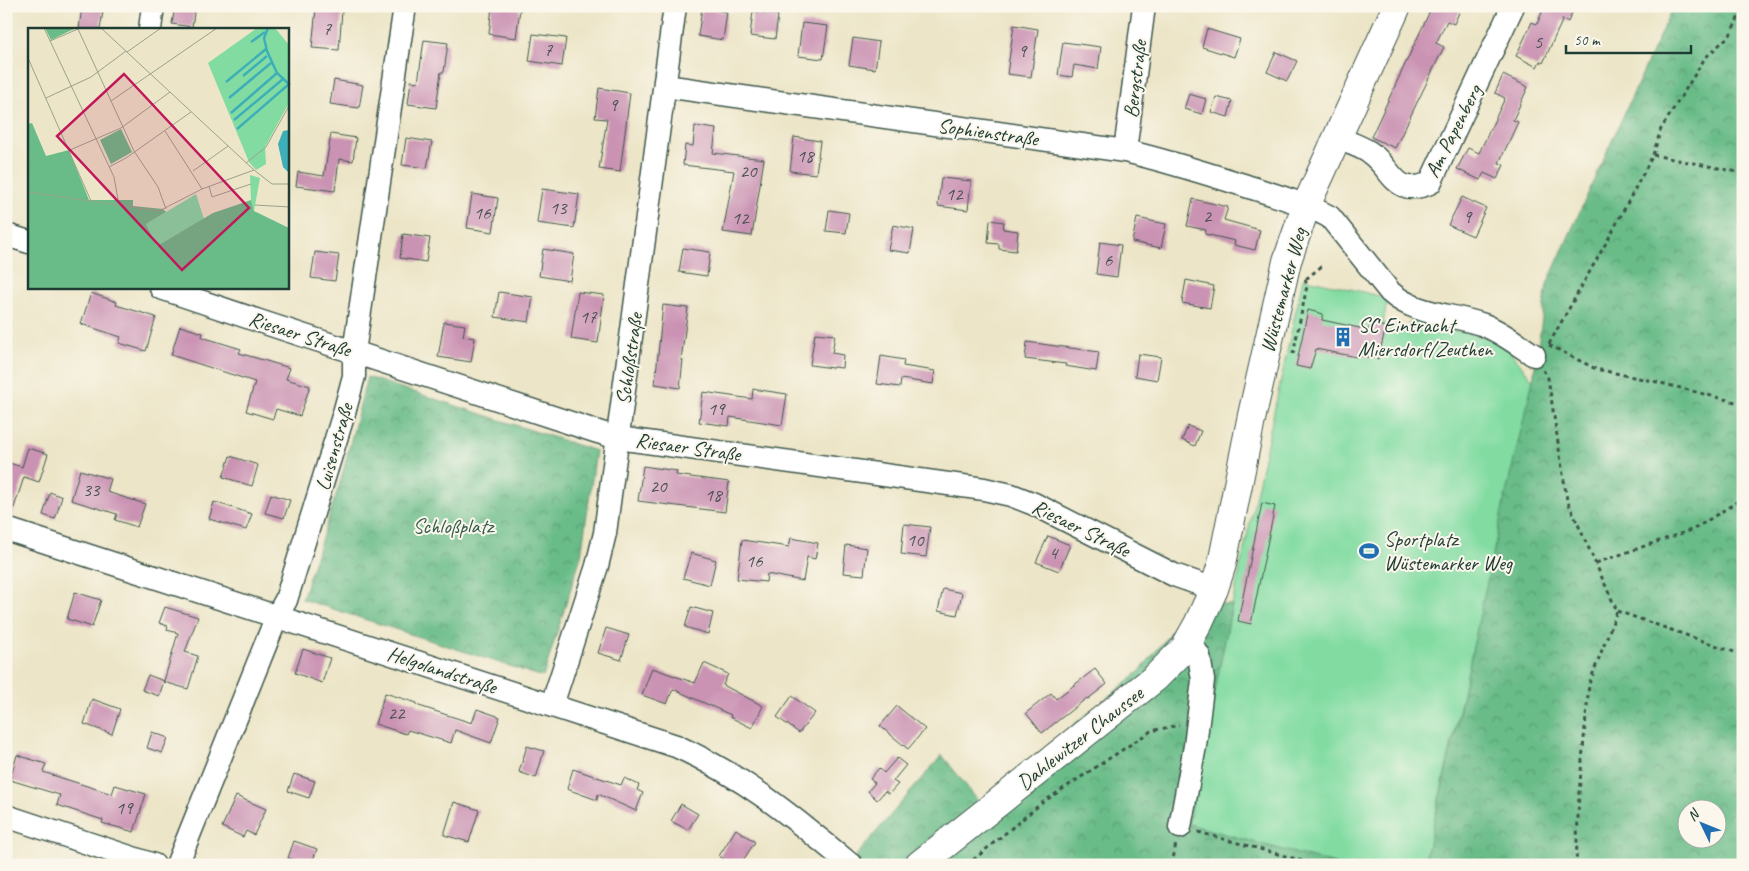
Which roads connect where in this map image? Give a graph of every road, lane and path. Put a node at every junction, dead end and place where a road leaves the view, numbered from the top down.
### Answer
1 (153, 6) edge
2 (404, 6) edge
3 (675, 6) edge
4 (1144, 6) edge
5 (1397, 6) edge
6 (1514, 6) edge
7 (1743, 8) edge
8 (150, 28) edge
9 (665, 86) junction
10 (1336, 137) junction
11 (1125, 151) junction
12 (1653, 155) junction
13 (1743, 173) edge
14 (1306, 206) junction
15 (6, 235) edge
16 (28, 242) edge
17 (1323, 265) dead end
18 (1305, 271) dead end
19 (1305, 280) junction
20 (164, 289) edge
21 (1541, 350) junction
22 (354, 352) junction
23 (1293, 354) dead end
24 (1743, 404) edge
25 (618, 438) junction
26 (1743, 498) edge
27 (6, 529) edge
28 (1595, 563) junction
29 (1214, 589) junction
30 (1617, 610) junction
31 (277, 616) junction
32 (1189, 640) junction
33 (1743, 655) edge
34 (552, 705) junction
35 (1199, 721) junction
36 (6, 816) edge
37 (1180, 827) joint
38 (154, 865) edge
39 (177, 865) edge
40 (851, 865) edge
41 (919, 865) edge
42 (967, 865) edge
43 (1318, 865) edge
44 (1576, 865) edge

1 - 8 street
2 - 22 street, Luisenstraße
3 - 9 street, Schloßstraße
4 - 11 street, Bergstraße
5 - 10 main road, Wüstemarker Weg
6 - 10 street, Am Papenberg
7 - 12 path
9 - 11 street, Sophienstraße
9 - 25 street, Schloßstraße
10 - 14 main road, Wüstemarker Weg
11 - 14 street, Sophienstraße
12 - 13 path
12 - 21 path
14 - 21 street, Sophienstraße
14 - 29 main road, Wüstemarker Weg
15 - 16 street
17 - 19 path
18 - 19 path
19 - 23 path
20 - 22 street, Riesaer Straße
21 - 24 path
21 - 28 path
22 - 25 street, Riesaer Straße
22 - 31 street, Luisenstraße
25 - 29 street, Riesaer Straße
25 - 34 street, Schloßstraße
26 - 28 path
27 - 31 street, Helgolandstraße
28 - 30 path
29 - 32 main road, Dahlewitzer Chaussee
30 - 33 path
30 - 44 path
31 - 34 street, Helgolandstraße
31 - 39 street, Luisenstraße
32 - 35 street
32 - 41 main road, Dahlewitzer Chaussee
34 - 40 street, Helgolandstraße
35 - 37 street
35 - 42 path
36 - 38 street
37 - 43 path

